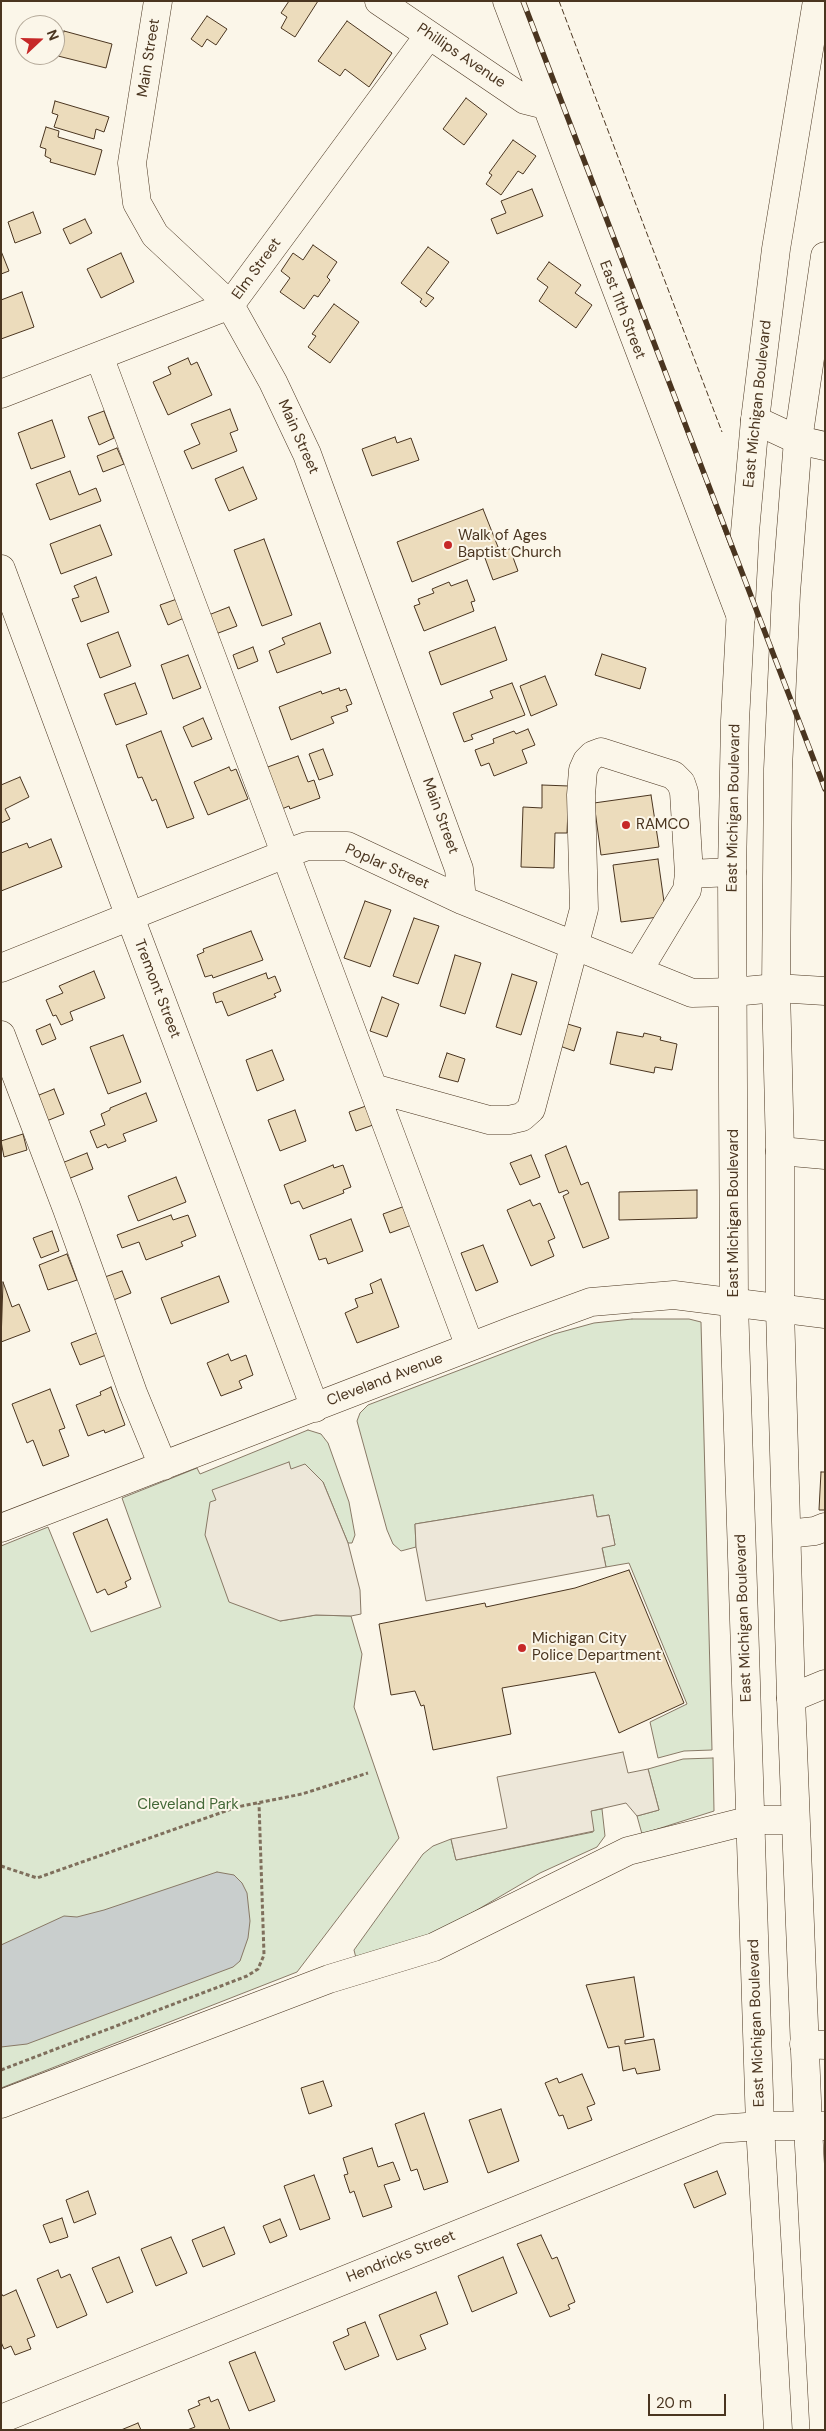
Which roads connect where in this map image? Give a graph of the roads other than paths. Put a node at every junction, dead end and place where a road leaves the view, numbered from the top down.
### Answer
1 (158, 1) edge
2 (379, 1) edge
3 (506, 1) edge
4 (817, 1) edge
5 (429, 34) junction
6 (545, 105) junction
7 (825, 256) edge
8 (230, 305) junction
9 (99, 356) junction
10 (1, 394) edge
11 (755, 420) junction
12 (798, 440) junction
13 (825, 446) edge
14 (1, 569) edge
15 (741, 617) junction
16 (285, 854) junction
17 (732, 872) junction
18 (689, 874) junction
19 (462, 900) junction
20 (130, 916) junction
21 (575, 946) junction
22 (1, 968) edge
23 (638, 971) junction
24 (776, 988) junction
25 (825, 991) edge
26 (734, 992) junction
27 (1, 1036) edge
28 (373, 1088) junction
29 (780, 1151) junction
30 (825, 1155) edge
31 (734, 1303) junction
32 (780, 1309) junction
33 (825, 1314) edge
34 (470, 1347) junction
35 (315, 1408) junction
36 (163, 1466) junction
37 (3, 1522) edge
38 (825, 1527) edge
39 (787, 1534) junction
40 (825, 1684) edge
41 (791, 1698) junction
42 (751, 1820) junction
43 (795, 1820) junction
44 (815, 2045) edge
45 (1, 2104) edge
46 (760, 2126) junction
47 (816, 2126) edge
48 (819, 2220) edge
49 (821, 2318) edge
50 (1, 2419) edge
51 (778, 2430) edge
52 (824, 2430) edge

1 - 8 street, Main Street
2 - 5 street, Phillips Avenue
3 - 6 street, East 11th Street
4 - 11 street, East Michigan Boulevard
5 - 6 street, Phillips Avenue
5 - 8 street, Elm Street
6 - 15 street, East 11th Street
7 - 12 street
8 - 9 street, Elm Street
8 - 19 street, Main Street
9 - 10 street, Elm Street
9 - 16 street
11 - 12 street
11 - 15 street, East Michigan Boulevard
12 - 13 street
12 - 24 street
14 - 20 street, Tremont Street
15 - 17 street, East Michigan Boulevard
16 - 19 street, Poplar Street
16 - 20 street, Poplar Street
16 - 28 street
17 - 18 street
17 - 26 street, East Michigan Boulevard
18 - 21 street
18 - 23 street
19 - 21 street, Poplar Street
20 - 22 street, Poplar Street
20 - 35 street, Tremont Street
21 - 23 street, Poplar Street
21 - 28 street
23 - 26 street, Poplar Street
24 - 25 street, Poplar Street
24 - 26 street, Poplar Street
24 - 29 street
26 - 31 street, East Michigan Boulevard
27 - 36 street
28 - 34 street
29 - 30 street
29 - 32 street
31 - 32 street, Cleveland Avenue
31 - 34 street, Cleveland Avenue
31 - 42 street, East Michigan Boulevard
32 - 33 street, Cleveland Avenue
32 - 39 street
34 - 35 street, Cleveland Avenue
35 - 36 street, Cleveland Avenue
36 - 37 street, Cleveland Avenue
38 - 39 street
39 - 41 street
40 - 41 street
41 - 43 street
42 - 43 street
42 - 45 street
42 - 46 street, East Michigan Boulevard
43 - 44 street
44 - 47 street
46 - 47 street, Hendricks Street
46 - 50 street, Hendricks Street
46 - 51 street, East Michigan Boulevard
47 - 48 street
48 - 49 street
49 - 52 street

